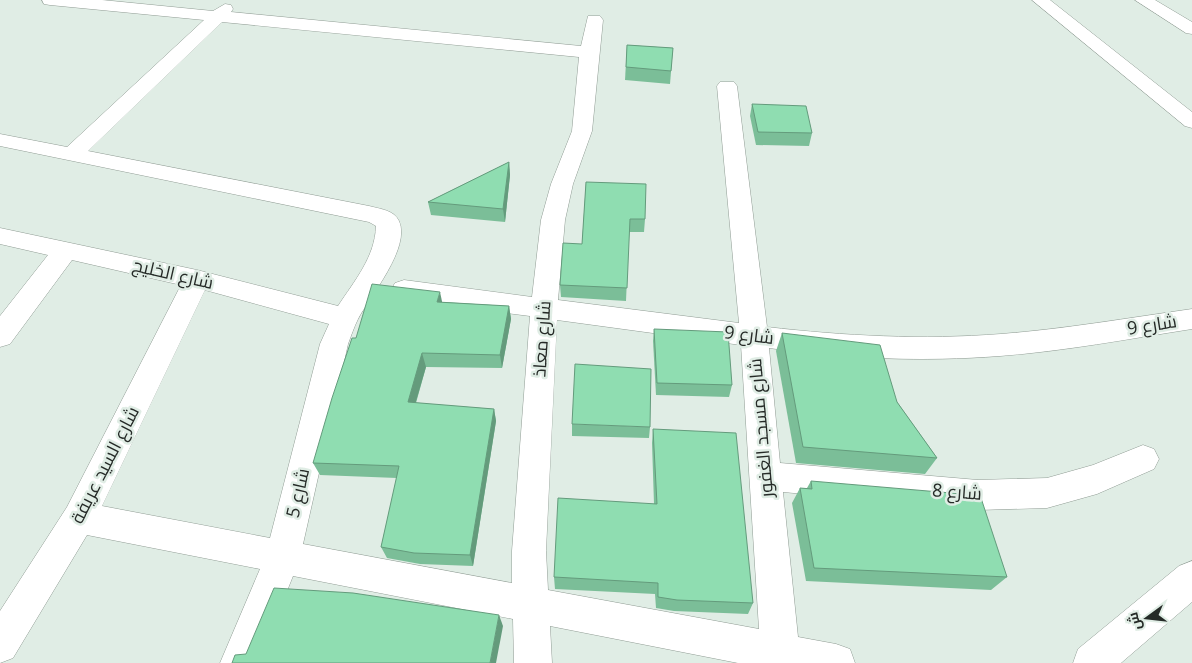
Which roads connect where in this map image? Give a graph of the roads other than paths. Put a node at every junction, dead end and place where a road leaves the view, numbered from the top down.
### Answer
1 (50, 0) edge
2 (235, 0) edge
3 (1040, 0) edge
4 (1142, 0) edge
5 (217, 17) junction
6 (594, 20) dead end
7 (1192, 28) edge
8 (589, 52) junction
9 (727, 86) dead end
10 (1192, 122) edge
11 (0, 140) edge
12 (72, 154) junction
13 (0, 236) edge
14 (66, 250) junction
15 (197, 279) junction
16 (366, 284) junction
17 (544, 309) junction
18 (345, 318) junction
19 (1192, 319) edge
20 (0, 336) edge
21 (754, 336) junction
22 (1143, 459) dead end
23 (765, 476) junction
24 (79, 518) junction
25 (283, 556) junction
26 (1192, 579) edge
27 (532, 605) junction
28 (0, 645) edge
29 (780, 652) junction
30 (239, 663) edge
31 (533, 663) edge
32 (836, 663) edge
33 (1092, 663) edge

1 - 5 street
2 - 5 street
3 - 10 street
4 - 7 street
5 - 8 street
5 - 12 street
6 - 8 street, شارع معاذ
8 - 17 street, شارع معاذ
9 - 21 street, شارع مسجد الغفور
11 - 12 street
12 - 16 street, شارع 5
13 - 14 street, شارع الخليج
14 - 15 street, شارع الخليج
14 - 20 street
15 - 18 street, شارع الخليج
15 - 24 street, شارع السيد عريفة
16 - 17 street, شارع 9
16 - 18 street, شارع 5
17 - 21 street, شارع 9
17 - 27 street, شارع معاذ
18 - 25 street, شارع 5
19 - 21 street, شارع 9
21 - 23 street, شارع مسجد الغفور
22 - 23 street, شارع 8
23 - 29 street, شارع مسجد الغفور
24 - 25 street
24 - 28 street, شارع السيد عريفة
25 - 27 street
25 - 30 street, شارع 5
26 - 33 street
27 - 29 street
27 - 31 street, شارع معاذ
29 - 32 street

